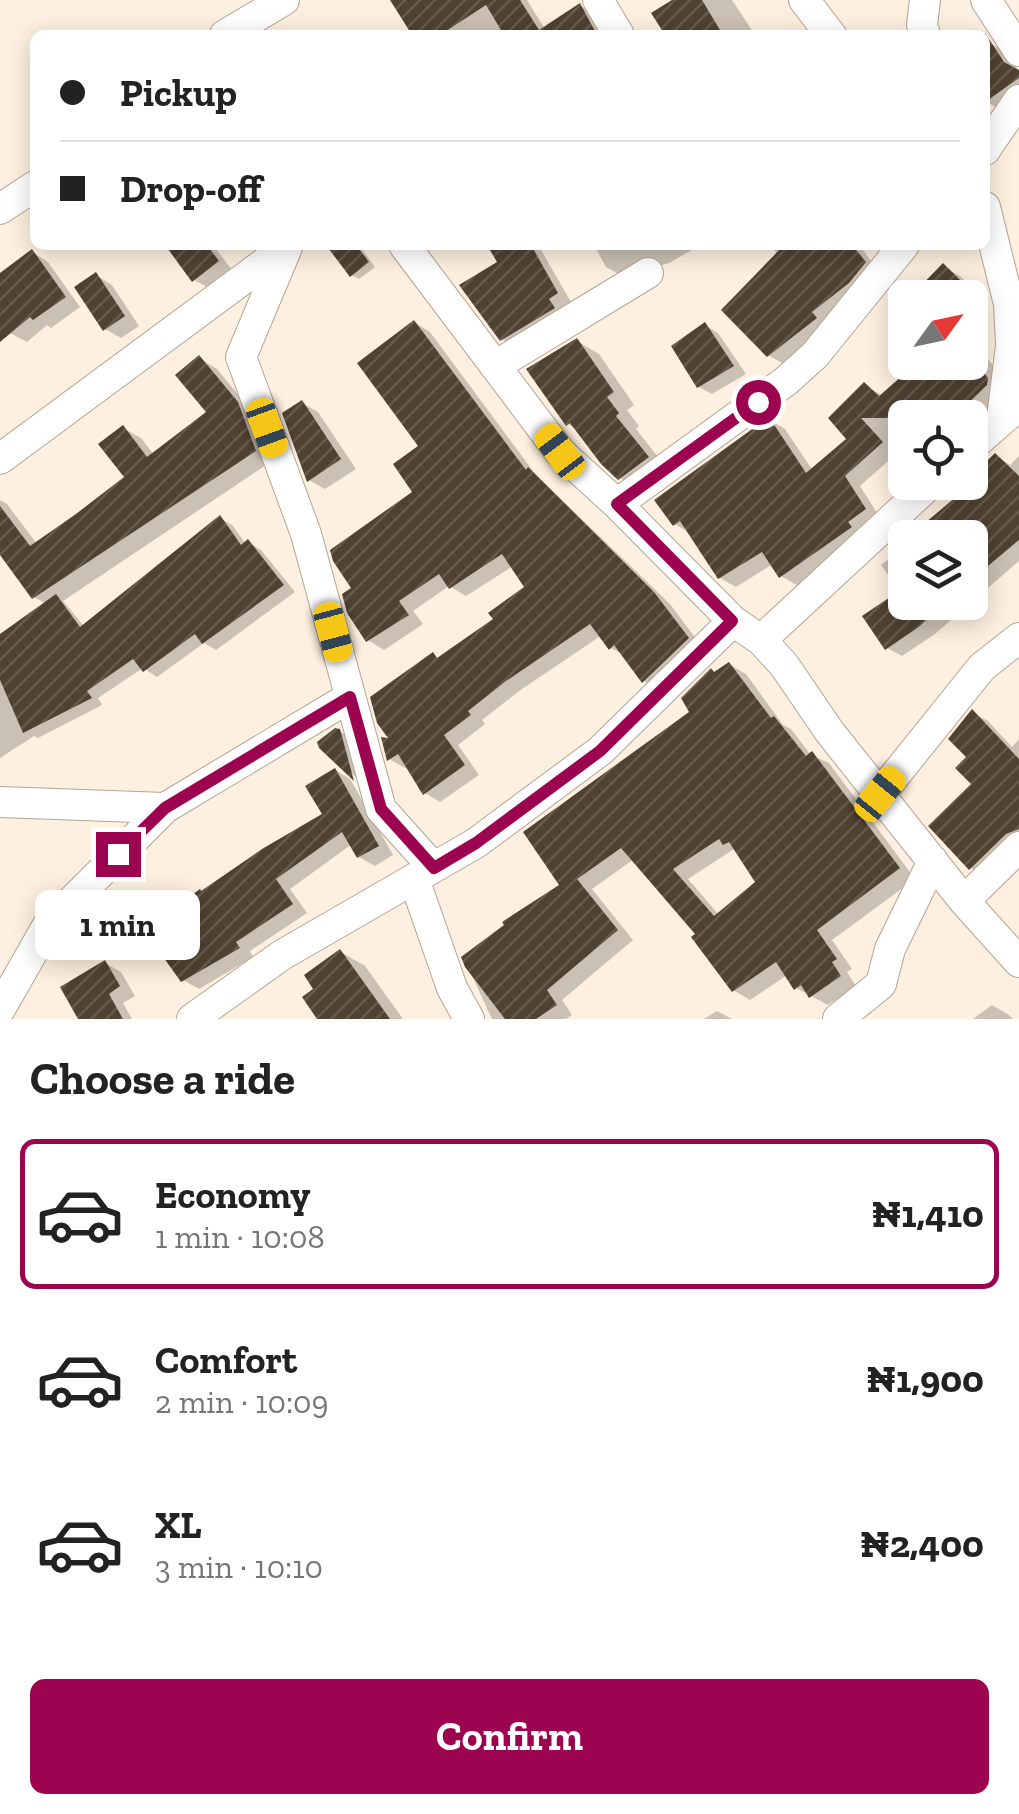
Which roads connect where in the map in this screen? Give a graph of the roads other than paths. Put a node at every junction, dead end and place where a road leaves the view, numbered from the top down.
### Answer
1 (284, 0) edge
2 (598, 0) edge
3 (804, 0) edge
4 (925, 0) edge
5 (986, 0) edge
6 (235, 27) edge
7 (616, 30) edge
8 (827, 30) edge
9 (923, 30) edge
10 (1019, 51) edge
11 (1019, 100) edge
12 (990, 143) edge
13 (30, 189) edge
14 (0, 209) edge
15 (990, 227) edge
16 (283, 250) edge
17 (286, 250) edge
18 (408, 250) edge
19 (900, 250) edge
20 (648, 273) dead end
21 (495, 366) junction
22 (1011, 411) edge
23 (988, 432) edge
24 (0, 459) edge
25 (913, 500) edge
26 (617, 504) junction
27 (732, 621) junction
28 (1019, 638) edge
29 (761, 640) junction
30 (350, 697) junction
31 (880, 794) junction
32 (0, 802) edge
33 (165, 808) junction
34 (1019, 847) edge
35 (933, 861) junction
36 (424, 873) junction
37 (964, 900) junction
38 (1019, 962) edge
39 (0, 1009) edge
40 (192, 1019) edge
41 (469, 1019) edge
42 (838, 1019) edge

1 - 6 street
2 - 7 street
3 - 8 street
4 - 9 street
5 - 10 street
11 - 12 street
13 - 14 street
15 - 22 street
16 - 24 street
17 - 30 street
18 - 21 street
19 - 26 street
20 - 21 street
21 - 26 street
22 - 23 street
25 - 29 street
26 - 27 street
27 - 29 street
27 - 36 street
28 - 31 street
29 - 31 street
30 - 33 street
30 - 36 street
31 - 35 street
32 - 33 street
33 - 39 street
34 - 37 street
35 - 37 street
35 - 42 street
36 - 40 street
36 - 41 street
37 - 38 street

